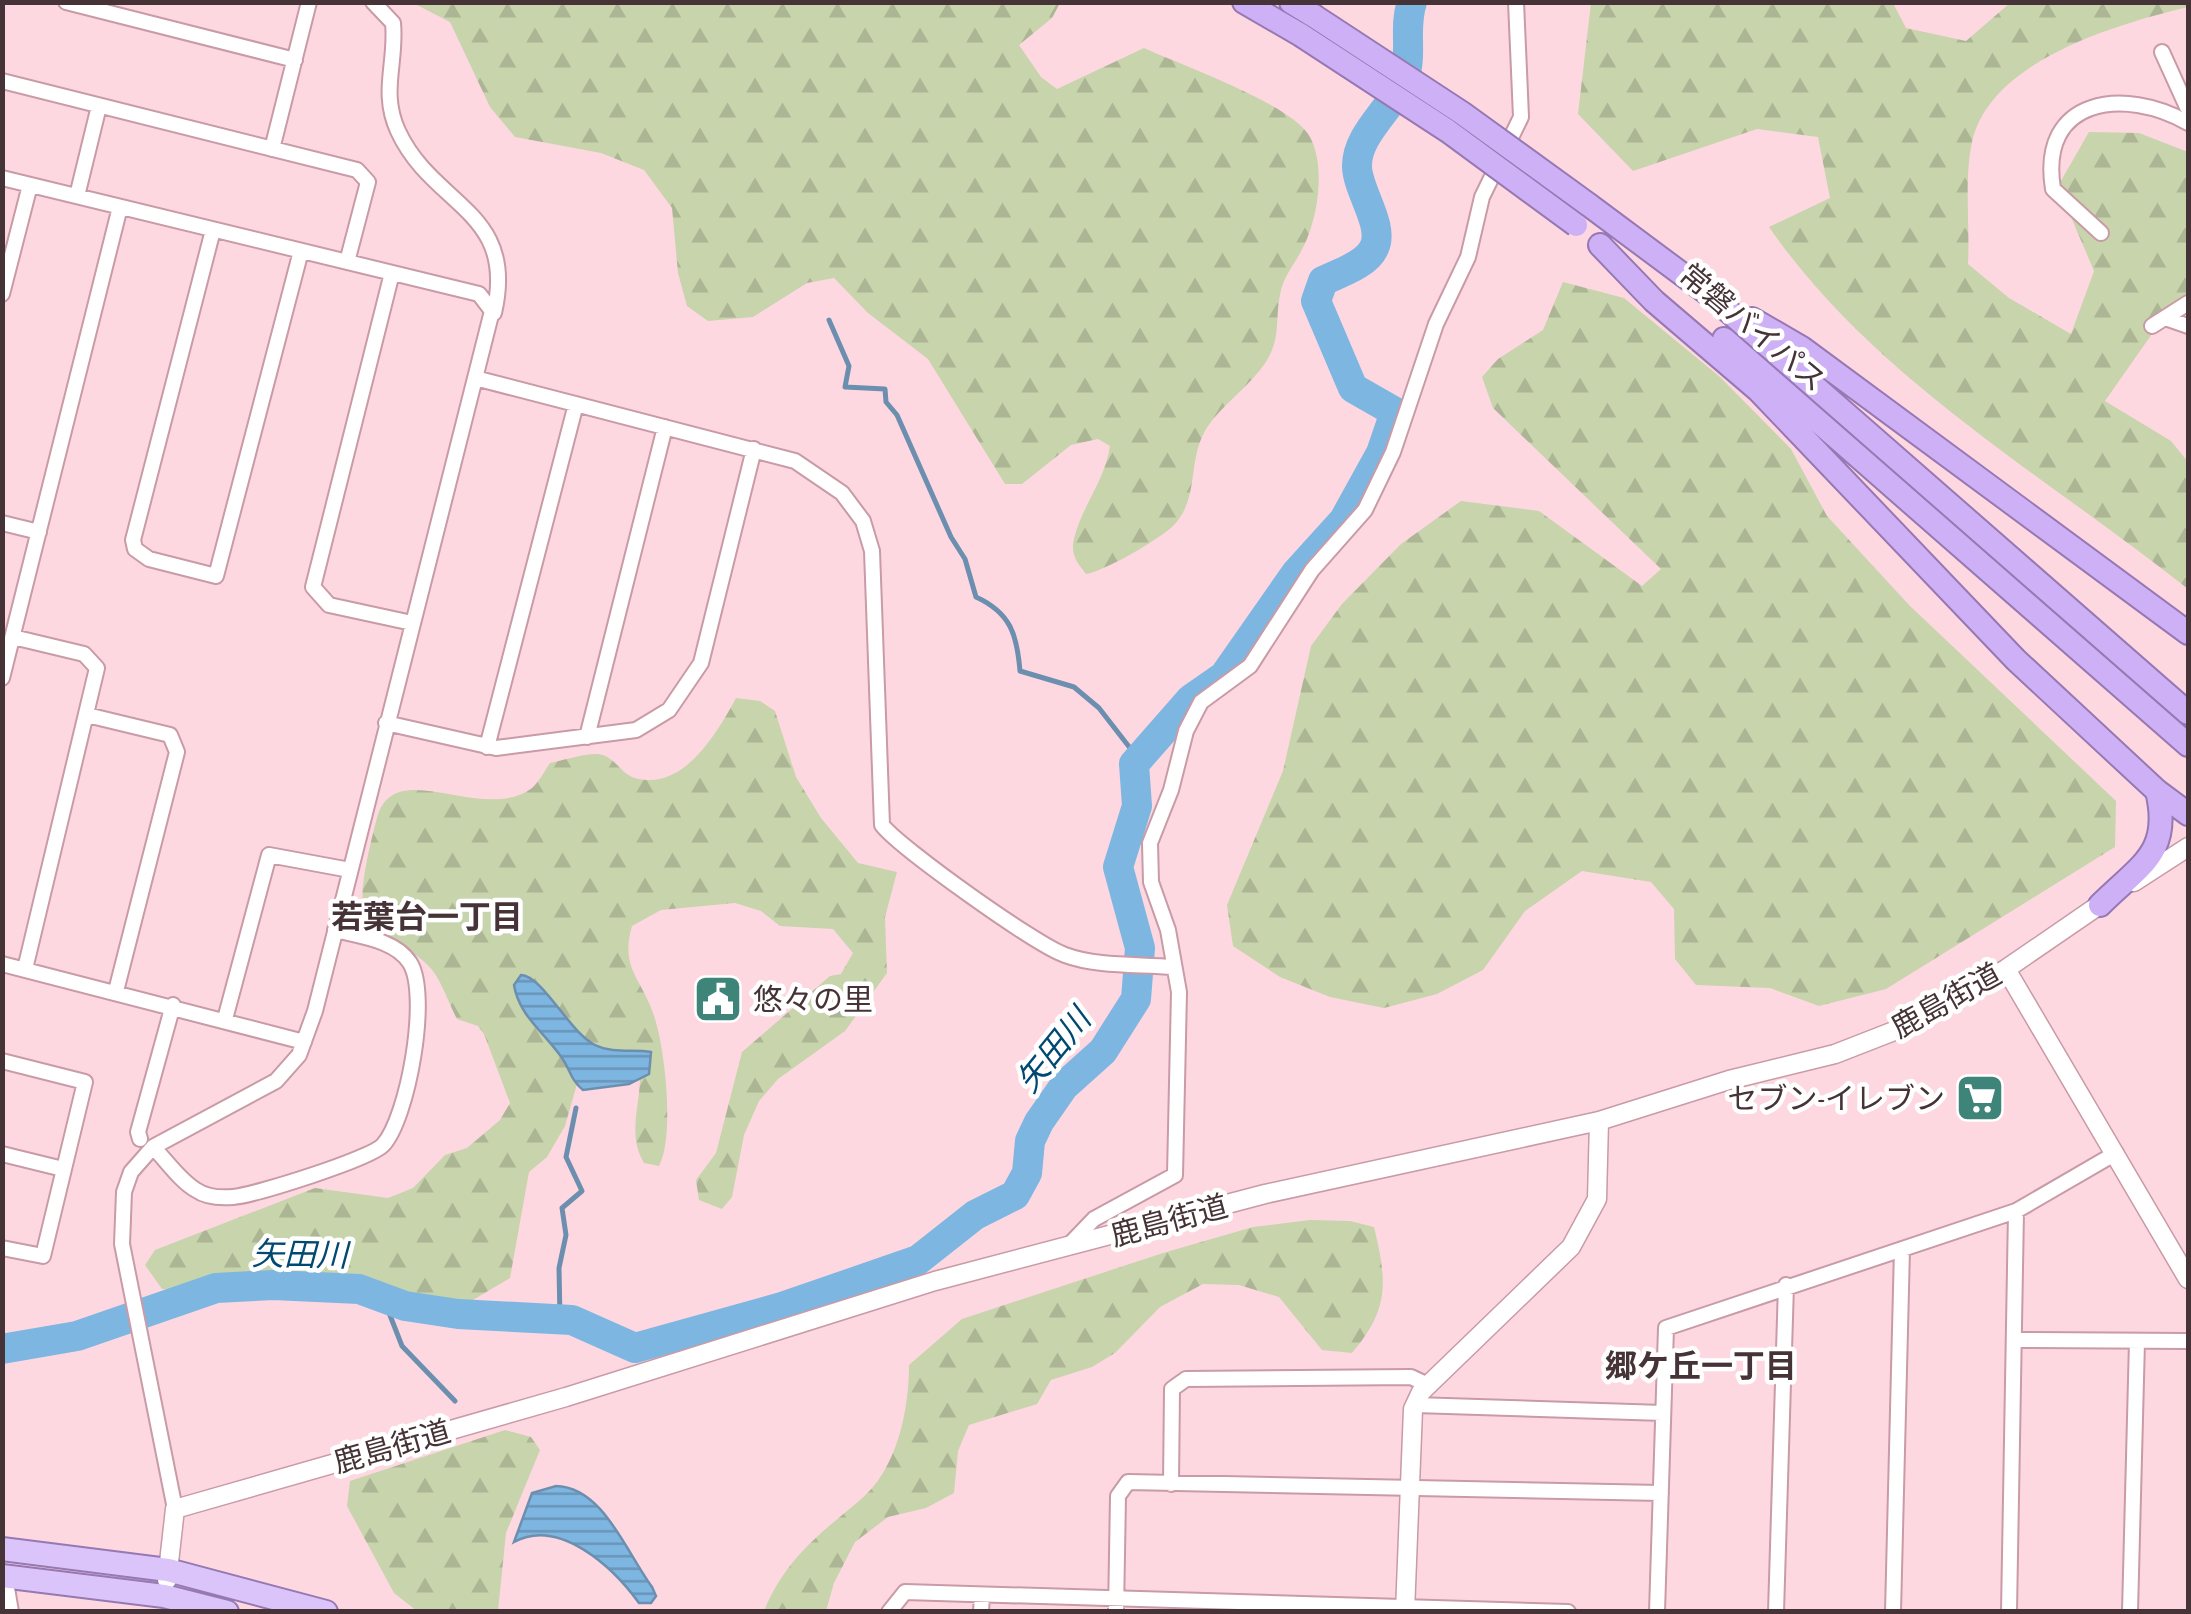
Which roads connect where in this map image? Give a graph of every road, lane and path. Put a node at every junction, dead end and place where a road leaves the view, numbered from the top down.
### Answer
1 (66, 2) edge
2 (309, 2) edge
3 (372, 2) edge
4 (1244, 2) edge
5 (1291, 2) edge
6 (1516, 2) edge
7 (1307, 26) junction
8 (2162, 52) dead end
9 (294, 60) junction
10 (2, 82) edge
11 (99, 106) junction
12 (2188, 112) edge
13 (272, 149) junction
14 (2, 178) edge
15 (30, 185) junction
16 (77, 196) junction
17 (120, 207) junction
18 (1583, 215) junction
19 (213, 230) junction
20 (2101, 233) dead end
21 (1600, 244) junction
22 (300, 251) junction
23 (347, 262) junction
24 (392, 273) junction
25 (2, 294) edge
26 (1710, 295) junction
27 (2188, 303) edge
28 (492, 322) junction
29 (2188, 326) edge
30 (476, 378) junction
31 (576, 404) junction
32 (665, 427) junction
33 (754, 450) junction
34 (2, 523) edge
35 (39, 532) junction
36 (412, 623) junction
37 (2188, 633) edge
38 (13, 637) junction
39 (2, 678) edge
40 (2188, 713) edge
41 (87, 715) junction
42 (386, 723) junction
43 (586, 737) junction
44 (2188, 744) edge
45 (487, 747) junction
46 (2156, 791) junction
47 (2188, 814) edge
48 (2188, 847) edge
49 (350, 870) junction
50 (2100, 905) junction
51 (335, 930) junction
52 (2, 964) edge
53 (1172, 966) junction
54 (2006, 968) junction
55 (25, 970) junction
56 (116, 991) junction
57 (173, 1005) junction
58 (225, 1020) junction
59 (304, 1042) junction
60 (2, 1061) edge
61 (1598, 1121) junction
62 (147, 1143) junction
63 (2116, 1153) junction
64 (2, 1154) edge
65 (63, 1170) junction
66 (2016, 1212) junction
67 (1068, 1247) junction
68 (2, 1248) edge
69 (1902, 1249) junction
70 (2181, 1249) edge
71 (2188, 1278) edge
72 (1786, 1285) junction
73 (2014, 1340) junction
74 (2137, 1341) junction
75 (2188, 1341) edge
76 (1428, 1385) junction
77 (1415, 1404) junction
78 (1663, 1413) junction
79 (1171, 1484) junction
80 (1407, 1488) junction
81 (1661, 1494) junction
82 (175, 1509) junction
83 (2, 1549) edge
84 (168, 1570) junction
85 (4, 1576) edge
86 (982, 1595) junction
87 (164, 1596) junction
88 (1116, 1605) edge
89 (1405, 1609) edge
90 (10, 1612) edge
91 (227, 1612) edge
92 (326, 1612) edge
93 (889, 1612) edge
94 (982, 1612) edge
95 (1568, 1612) edge
96 (1657, 1612) edge
97 (1776, 1612) edge
98 (1893, 1612) edge
99 (2009, 1612) edge
100 (2130, 1612) edge

1 - 9 street
2 - 9 street
3 - 28 street
4 - 7 highway, 常磐バイパス
5 - 7 highway, 常磐バイパス
6 - 53 street
7 - 18 highway, 常磐バイパス, bridge
8 - 12 street
9 - 13 street
10 - 11 street
11 - 13 street
11 - 16 street
12 - 20 street
13 - 23 street
14 - 15 street
15 - 16 street
15 - 25 street
16 - 17 street
17 - 19 street
17 - 35 street
18 - 21 highway, 常磐バイパス
18 - 26 highway, 常磐バイパス
19 - 22 street
19 - 22 street
21 - 44 highway, 常磐バイパス
21 - 46 highway
22 - 23 street
23 - 24 street
24 - 28 street
24 - 36 street
26 - 37 highway
26 - 40 highway, 常磐バイパス
27 - 29 street
28 - 30 street
30 - 31 street
30 - 36 street
31 - 32 street
31 - 45 street
32 - 33 street
32 - 43 street
33 - 43 street
33 - 53 street
34 - 35 street
35 - 38 street
36 - 42 street
38 - 39 street
38 - 41 street
41 - 55 street
41 - 56 street
42 - 45 street
42 - 49 street
43 - 45 street
46 - 47 highway
46 - 50 highway
48 - 50 street, 鹿島街道
49 - 51 street
49 - 58 street
50 - 54 street, 鹿島街道
51 - 59 street
51 - 62 street
52 - 55 street
53 - 67 street
54 - 61 street, 鹿島街道
54 - 63 street
55 - 56 street
56 - 57 street
57 - 58 street
57 - 62 street
58 - 59 street
59 - 62 street
60 - 65 street
61 - 67 street, 鹿島街道
61 - 76 street
62 - 82 street
63 - 66 street
63 - 70 street
64 - 65 street
65 - 68 street
66 - 69 street
66 - 73 street
67 - 82 street, 鹿島街道
69 - 72 street
69 - 98 street
70 - 71 street
72 - 78 street
72 - 97 street
73 - 74 street
73 - 99 street
74 - 75 street
74 - 100 street
76 - 77 street
76 - 79 street
77 - 78 street
77 - 80 street
78 - 81 street
79 - 80 street
79 - 88 street
80 - 81 street
80 - 89 street
81 - 96 street
82 - 84 street
83 - 84 main road
84 - 87 street
84 - 92 main road
85 - 87 main road
85 - 90 street
86 - 88 street
86 - 93 street
86 - 94 street
87 - 91 main road
88 - 89 street
89 - 95 street

